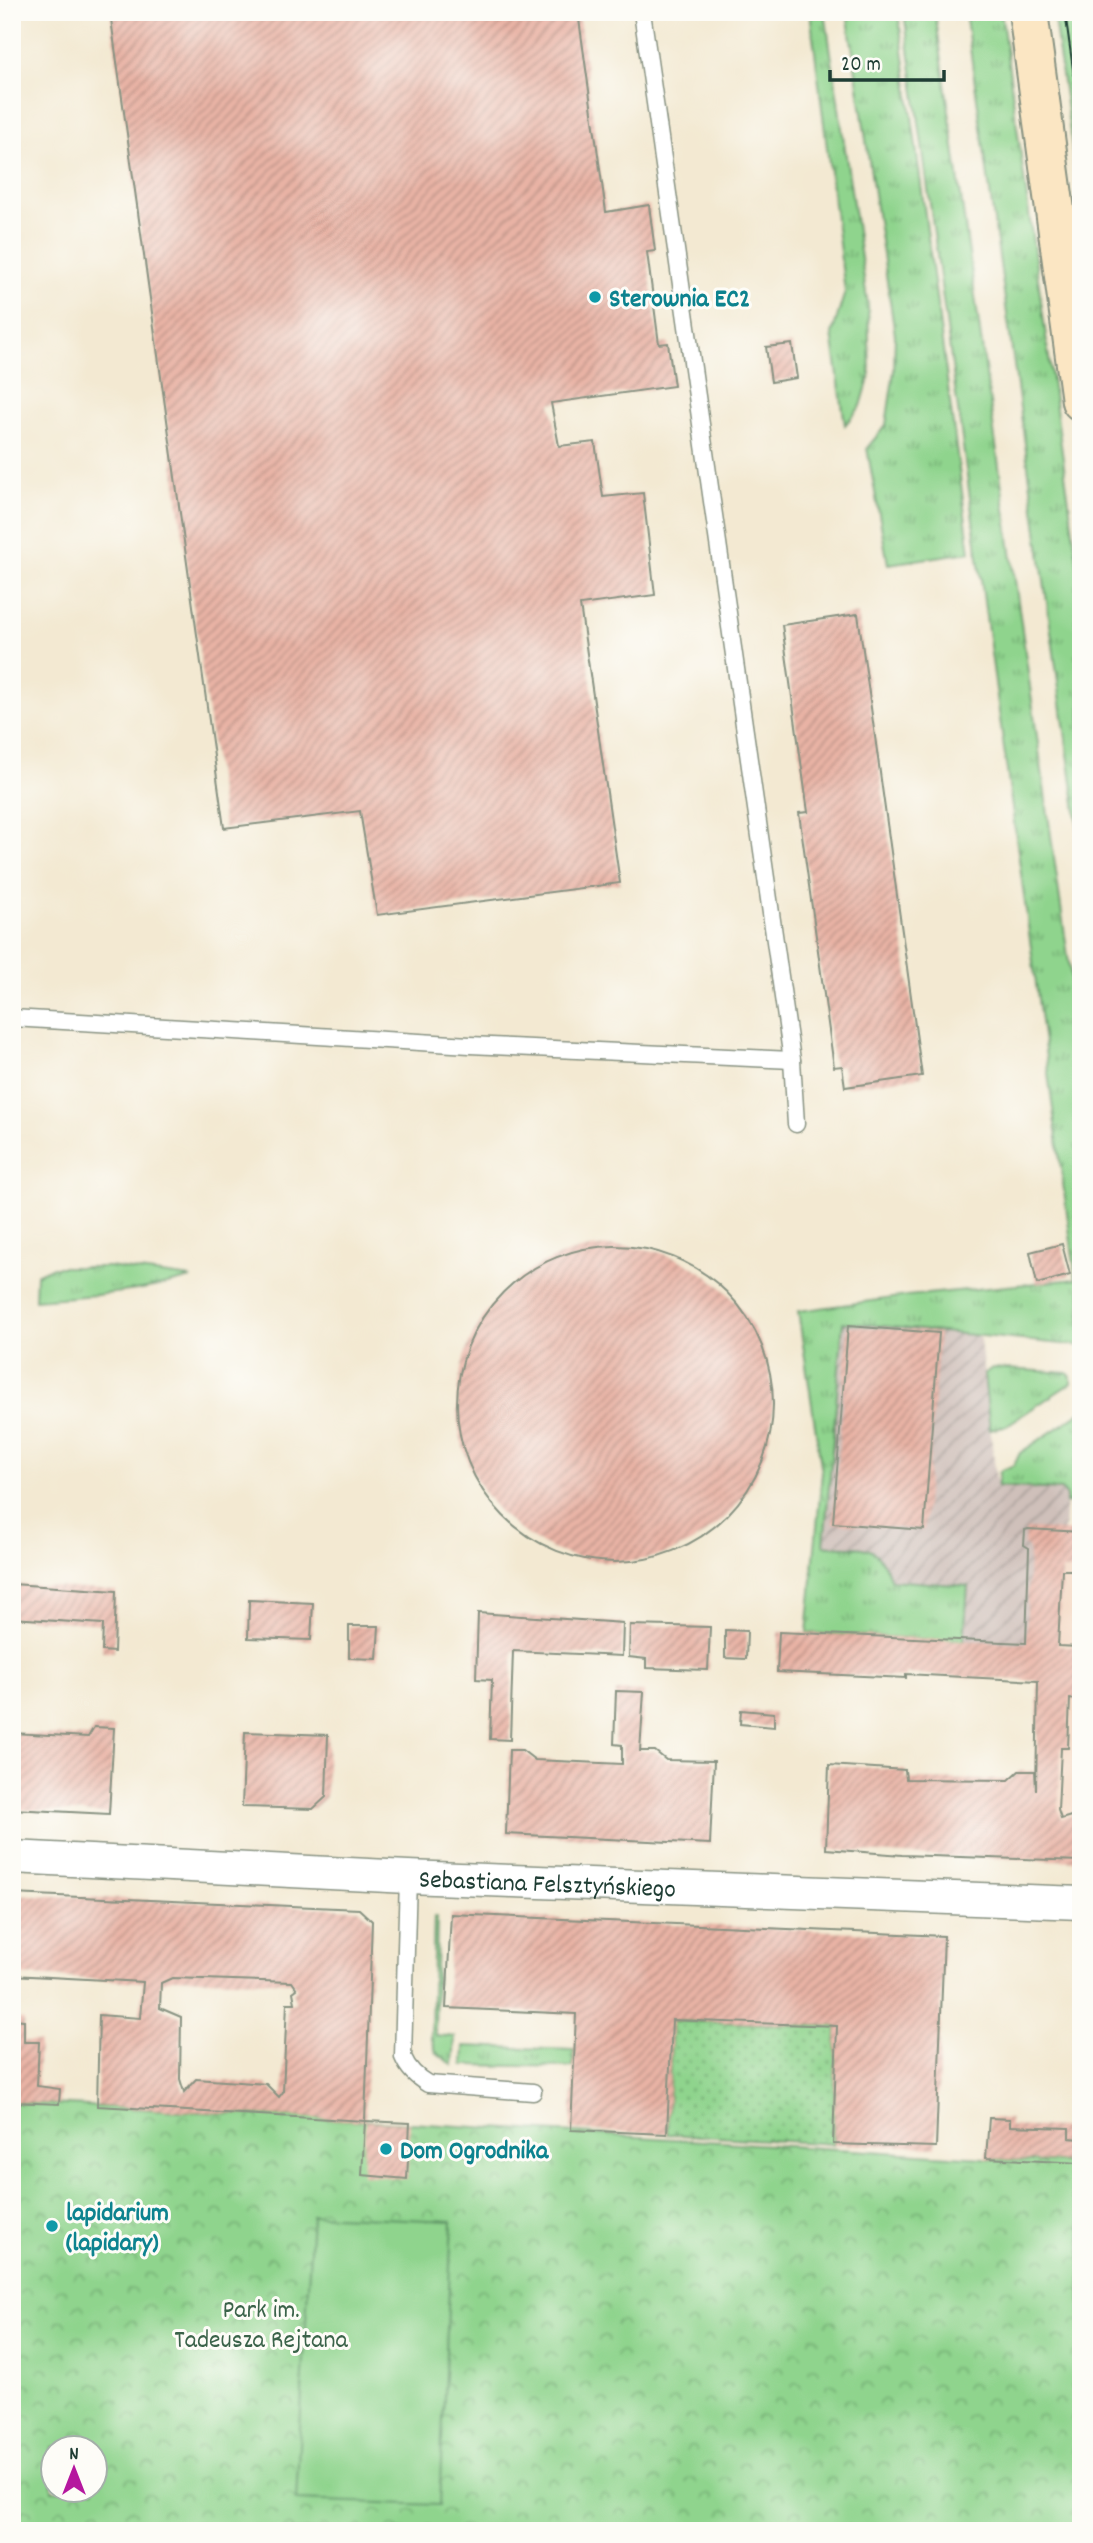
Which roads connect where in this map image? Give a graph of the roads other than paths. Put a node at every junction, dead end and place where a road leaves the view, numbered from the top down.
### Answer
1 (642, 12) edge
2 (1028, 12) edge
3 (1081, 401) edge
4 (12, 1018) edge
5 (792, 1060) junction
6 (796, 1124) dead end
7 (12, 1857) edge
8 (408, 1877) junction
9 (1081, 1903) edge
10 (533, 2092) dead end

1 - 5 lane
2 - 3 main road
4 - 5 lane
5 - 6 lane
7 - 8 street, Sebastiana Felsztyńskiego
8 - 9 street, Sebastiana Felsztyńskiego
8 - 10 lane

